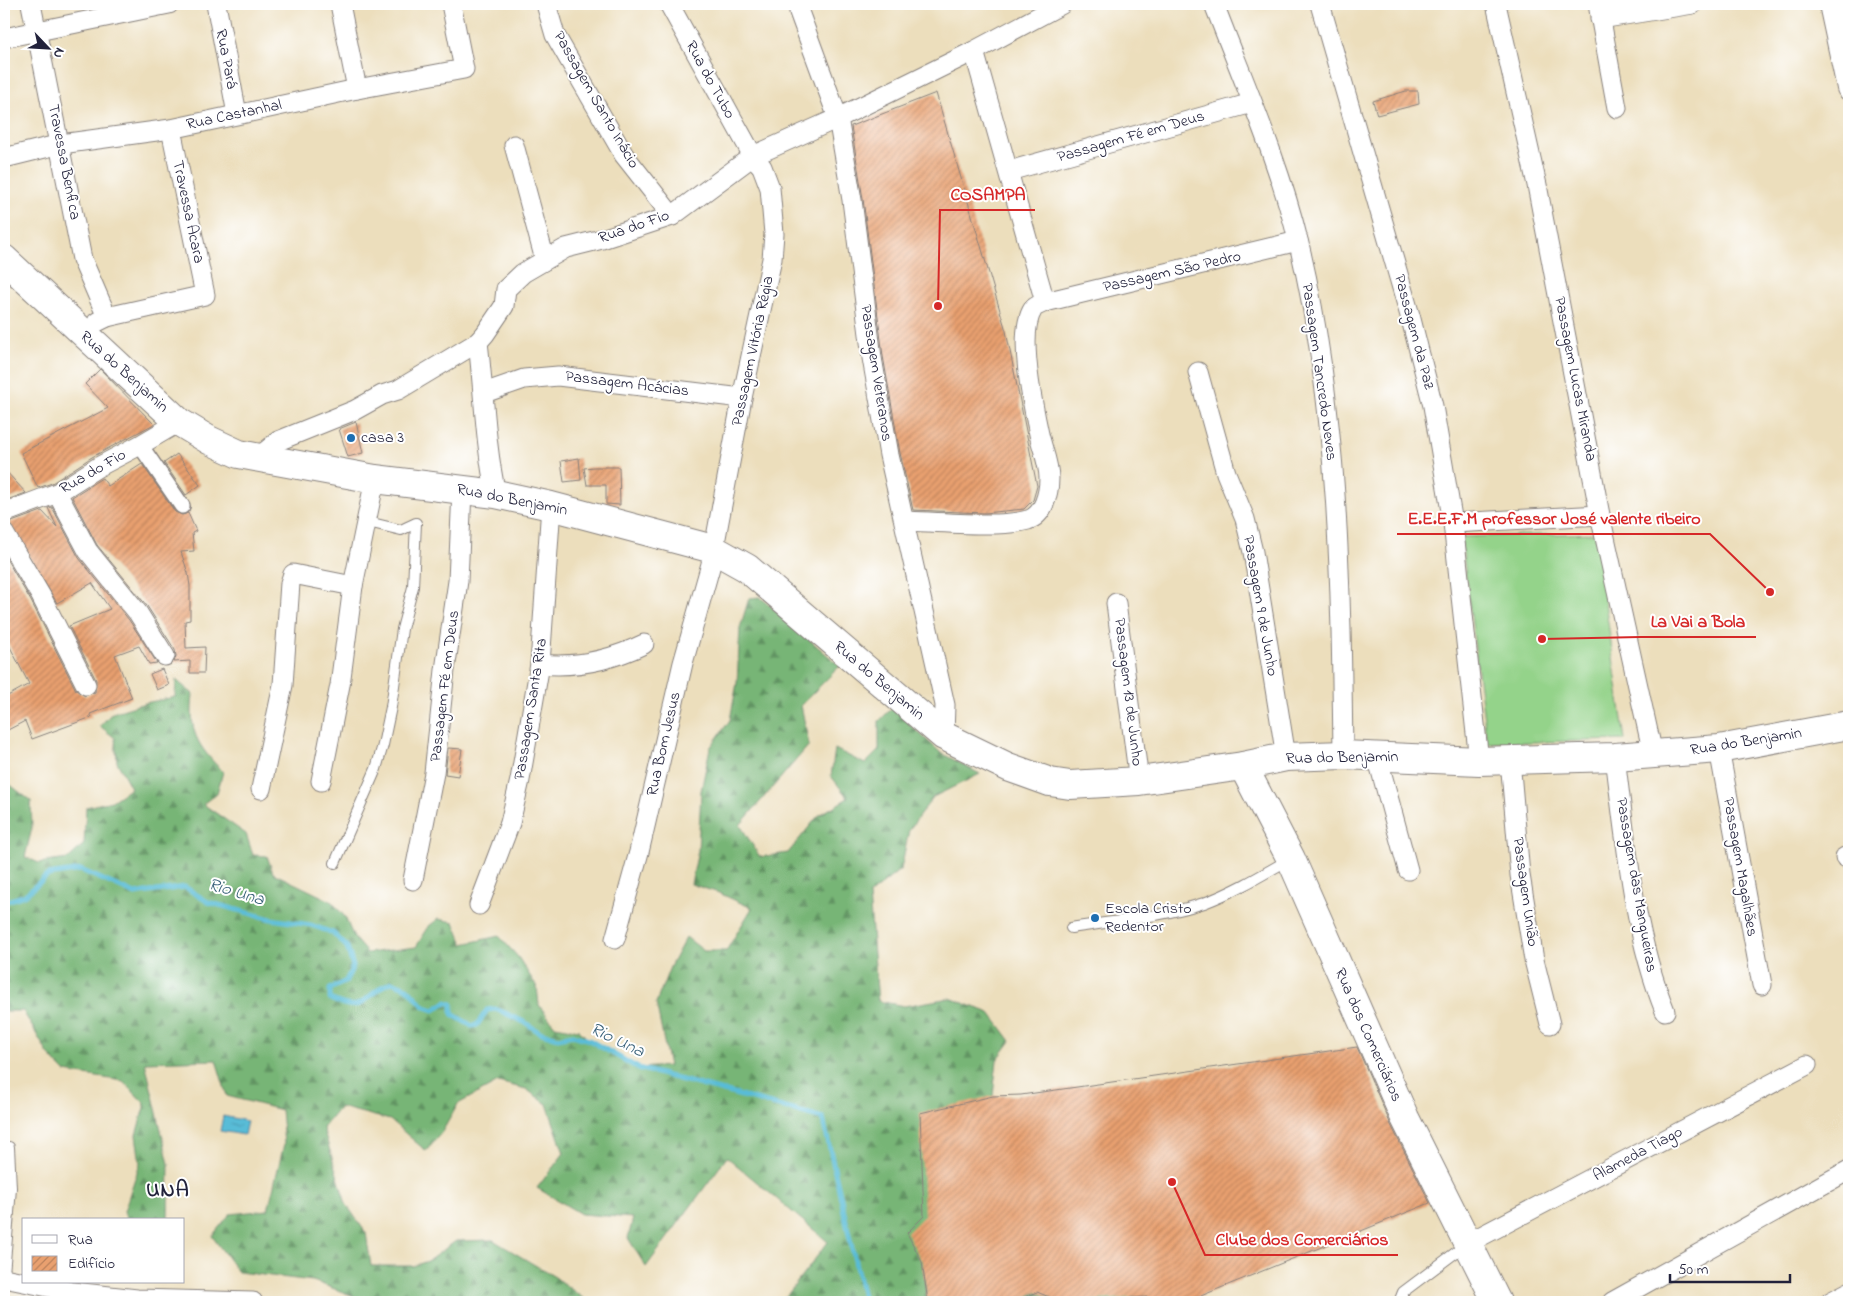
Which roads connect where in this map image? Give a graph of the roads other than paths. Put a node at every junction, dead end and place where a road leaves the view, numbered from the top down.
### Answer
1 (31, 4) edge
2 (169, 4) edge
3 (216, 4) edge
4 (340, 4) edge
5 (451, 4) edge
6 (546, 4) edge
7 (669, 4) edge
8 (1062, 4) edge
9 (1214, 4) edge
10 (1320, 4) edge
11 (1496, 4) edge
12 (1693, 4) edge
13 (1831, 4) edge
14 (799, 8) edge
15 (1599, 11) edge
16 (38, 31) junction
17 (4, 38) edge
18 (974, 51) junction
19 (1849, 88) edge
20 (357, 89) junction
21 (1252, 104) junction
22 (1618, 108) dead end
23 (237, 114) junction
24 (838, 118) junction
25 (171, 129) junction
26 (61, 144) junction
27 (514, 146) dead end
28 (753, 156) junction
29 (4, 158) edge
30 (1009, 171) junction
31 (672, 216) junction
32 (1298, 241) junction
33 (4, 259) edge
34 (545, 260) junction
35 (1045, 302) junction
36 (107, 317) junction
37 (79, 331) junction
38 (478, 342) junction
39 (1198, 372) dead end
40 (484, 393) junction
41 (742, 398) junction
42 (179, 422) junction
43 (140, 446) junction
44 (240, 452) junction
45 (375, 479) junction
46 (462, 490) junction
47 (57, 493) junction
48 (496, 494) junction
49 (182, 506) dead end
50 (551, 506) junction
51 (4, 513) edge
52 (1600, 515) junction
53 (906, 521) junction
54 (368, 522) junction
55 (1454, 523) junction
56 (4, 533) edge
57 (713, 549) junction
58 (353, 586) junction
59 (1116, 603) dead end
60 (644, 644) dead end
61 (165, 656) dead end
62 (540, 664) junction
63 (86, 685) dead end
64 (1849, 725) edge
65 (944, 736) junction
66 (1719, 749) junction
67 (1653, 754) junction
68 (1343, 755) junction
69 (1377, 756) junction
70 (1286, 757) junction
71 (1615, 758) junction
72 (1510, 760) junction
73 (1480, 761) junction
74 (1243, 766) junction
75 (321, 781) dead end
76 (1139, 781) junction
77 (261, 789) dead end
78 (1290, 858) junction
79 (335, 864) dead end
80 (1408, 870) dead end
81 (412, 880) dead end
82 (479, 905) dead end
83 (1071, 928) dead end
84 (615, 939) dead end
85 (1762, 985) dead end
86 (1664, 1011) dead end
87 (1550, 1024) dead end
88 (1807, 1065) dead end
89 (9, 1147) dead end
90 (1849, 1170) edge
91 (1468, 1243) junction
92 (4, 1276) edge
93 (22, 1280) edge
94 (38, 1284) edge
95 (1849, 1292) edge
96 (233, 1302) edge
97 (253, 1302) edge
98 (1399, 1302) edge
99 (1497, 1302) edge
100 (1612, 1302) edge
101 (1830, 1302) edge

1 - 16 street, Travessa Benfica
2 - 16 street
3 - 23 street, Rua Pará
4 - 20 street
5 - 20 street, Rua Castanhal
6 - 31 street, Passagem Santo Inácio
7 - 28 street, Rua do Tubo
8 - 18 street, Rua do Fio
9 - 21 street, Passagem Tancredo Neves
10 - 55 street, Passagem da Paz
11 - 52 street, Passagem Lucas Miranda
12 - 15 street
13 - 19 street
14 - 24 street, Passagem Veteranos
15 - 22 street
16 - 17 street
16 - 26 street, Travessa Benfica
18 - 24 street, Rua do Fio
18 - 30 street
20 - 23 street, Rua Castanhal
21 - 30 street, Passagem Fé em Deus
21 - 32 street, Passagem Tancredo Neves
23 - 25 street, Rua Castanhal
24 - 28 street, Rua do Fio
24 - 53 street, Passagem Veteranos
25 - 26 street, Rua Castanhal
25 - 36 street, Travessa Acara
26 - 29 street, Rua Castanhal
26 - 36 street, Travessa Benfica
27 - 34 street
28 - 31 street, Rua do Fio
28 - 41 street, Passagem Vitória Régia
30 - 35 street
31 - 34 street, Rua do Fio
32 - 35 street, Passagem São Pedro
32 - 68 street, Passagem Tancredo Neves
33 - 37 main road, Rua do Benjamin
34 - 38 street, Rua do Fio
35 - 53 street
36 - 37 street
37 - 42 main road, Rua do Benjamin
38 - 40 street
38 - 44 street, Rua do Fio
39 - 70 street, Passagem 9 de Junho
40 - 41 street, Passagem Acácias
40 - 48 street
41 - 57 street, Passagem Vitória Régia
42 - 43 street, Rua do Fio
42 - 44 main road, Rua do Benjamin
43 - 47 street, Rua do Fio
43 - 49 street
44 - 45 main road, Rua do Benjamin
45 - 46 main road, Rua do Benjamin
45 - 54 street
46 - 48 main road, Rua do Benjamin
46 - 81 street, Passagem Fé em Deus
47 - 51 street, Rua do Fio
47 - 61 street
48 - 50 main road, Rua do Benjamin
50 - 57 main road, Rua do Benjamin
50 - 62 street, Passagem Santa Rita
52 - 55 street
52 - 67 street, Passagem Lucas Miranda
53 - 65 street, Passagem Veteranos
54 - 58 street
54 - 79 lane
55 - 73 street, Passagem da Paz
56 - 63 street
57 - 65 main road, Rua do Benjamin
57 - 84 street, Rua Bom Jesus
58 - 75 street
58 - 77 street
59 - 76 street, Passagem 13 de Junho
60 - 62 street
62 - 82 street, Passagem Santa Rita
64 - 66 main road, Rua do Benjamin
65 - 76 main road, Rua do Benjamin
66 - 67 main road, Rua do Benjamin
66 - 85 street, Passagem Magalhães
67 - 71 main road, Rua do Benjamin
68 - 69 main road, Rua do Benjamin
68 - 70 main road, Rua do Benjamin
69 - 73 main road, Rua do Benjamin
69 - 80 street
70 - 74 main road, Rua do Benjamin
71 - 72 main road, Rua do Benjamin
71 - 86 street, Passagem das Mangueiras
72 - 73 main road, Rua do Benjamin
72 - 87 street, Passagem União
74 - 76 main road, Rua do Benjamin
74 - 78 main road, Rua dos Comerciários
78 - 83 lane
78 - 91 main road, Rua dos Comerciários
88 - 91 street, Alameda Tiago
89 - 92 lane
90 - 100 street
91 - 98 lane
91 - 99 main road, Rua dos Comerciários
92 - 93 street
94 - 96 street
95 - 101 street
96 - 97 street

